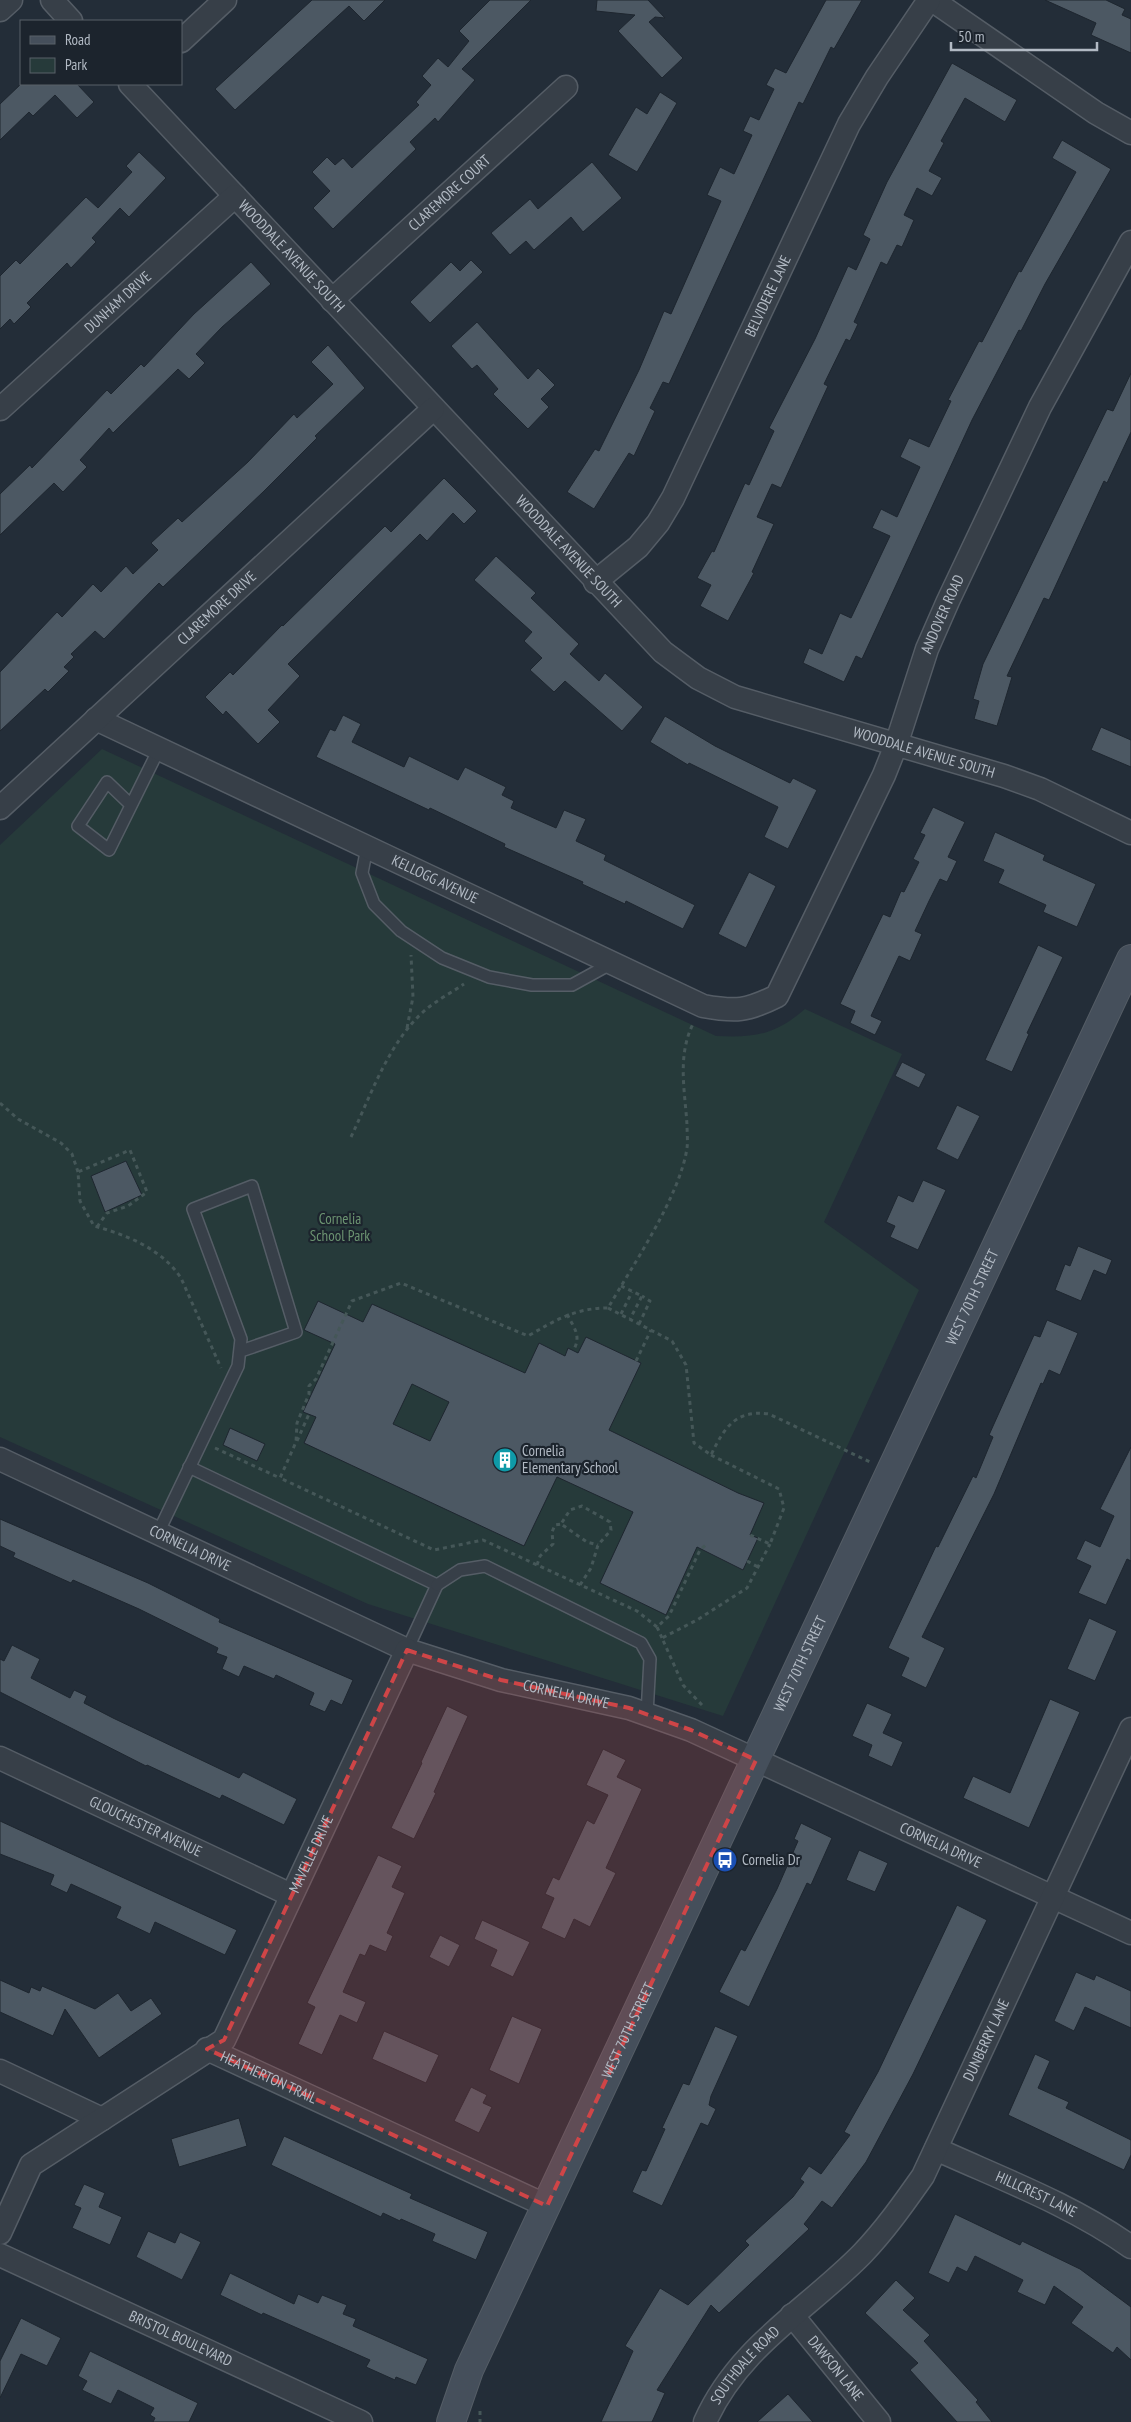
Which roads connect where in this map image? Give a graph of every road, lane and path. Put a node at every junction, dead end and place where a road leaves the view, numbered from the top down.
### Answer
1 (11, 0) edge
2 (52, 0) edge
3 (225, 0) edge
4 (930, 0) edge
5 (0, 10) edge
6 (70, 20) edge
7 (182, 40) edge
8 (132, 85) edge
9 (566, 86) dead end
10 (1131, 134) edge
11 (235, 196) junction
12 (1131, 242) edge
13 (332, 300) junction
14 (0, 409) edge
15 (433, 409) junction
16 (595, 582) junction
17 (96, 719) junction
18 (896, 745) junction
19 (159, 749) junction
20 (131, 806) junction
21 (0, 808) edge
22 (1131, 832) edge
23 (367, 847) junction
24 (410, 936) junction
25 (1131, 959) edge
26 (612, 963) junction
27 (479, 973) junction
28 (777, 996) joint
29 (703, 1006) junction
30 (406, 1029) junction
31 (0, 1103) edge
32 (351, 1137) dead end
33 (78, 1172) junction
34 (97, 1227) junction
35 (621, 1286) junction
36 (632, 1292) junction
37 (642, 1296) junction
38 (608, 1308) junction
39 (567, 1314) junction
40 (621, 1314) junction
41 (630, 1319) junction
42 (639, 1324) junction
43 (651, 1330) junction
44 (241, 1351) junction
45 (573, 1351) dead end
46 (636, 1361) dead end
47 (220, 1403) junction
48 (309, 1414) dead end
49 (216, 1439) dead end
50 (296, 1442) junction
51 (711, 1454) junction
52 (0, 1459) edge
53 (872, 1463) dead end
54 (189, 1468) junction
55 (280, 1478) junction
56 (561, 1524) junction
57 (158, 1533) junction
58 (750, 1535) dead end
59 (707, 1544) dead end
60 (770, 1544) junction
61 (598, 1545) junction
62 (747, 1561) dead end
63 (537, 1565) junction
64 (758, 1567) junction
65 (437, 1585) junction
66 (580, 1585) junction
67 (657, 1627) junction
68 (662, 1638) junction
69 (407, 1650) junction
70 (702, 1705) dead end
71 (647, 1714) junction
72 (1131, 1729) edge
73 (0, 1758) edge
74 (756, 1760) junction
75 (291, 1895) junction
76 (1053, 1897) junction
77 (1131, 1933) edge
78 (207, 2050) junction
79 (0, 2071) edge
80 (102, 2119) junction
81 (936, 2149) junction
82 (547, 2206) junction
83 (0, 2232) edge
84 (1131, 2247) edge
85 (0, 2256) edge
86 (792, 2315) junction
87 (469, 2370) junction
88 (474, 2421) edge
89 (361, 2422) edge
90 (452, 2422) edge
91 (705, 2422) edge
92 (879, 2422) edge

1 - 5 street
2 - 6 street
3 - 7 street
4 - 10 street
4 - 16 street, BELVIDERE LANE
8 - 11 street, WOODDALE AVENUE SOUTH
9 - 13 street, CLAREMORE COURT
11 - 13 street, WOODDALE AVENUE SOUTH
11 - 14 street, DUNHAM DRIVE
12 - 18 street, ANDOVER ROAD
13 - 15 street, WOODDALE AVENUE SOUTH
15 - 16 street, WOODDALE AVENUE SOUTH
15 - 17 street, CLAREMORE DRIVE
16 - 18 street, WOODDALE AVENUE SOUTH
17 - 19 street, KELLOGG AVENUE
17 - 21 street, CLAREMORE DRIVE
18 - 22 street, WOODDALE AVENUE SOUTH
18 - 28 street, ANDOVER ROAD
19 - 20 lane
19 - 23 street, KELLOGG AVENUE
20 - 20 lane
23 - 24 lane
23 - 26 street, KELLOGG AVENUE
24 - 27 lane
24 - 30 path
25 - 74 street, WEST 70TH STREET
26 - 27 lane
26 - 29 street, KELLOGG AVENUE
27 - 30 path
28 - 29 street, KELLOGG AVENUE
29 - 35 path
30 - 32 path
31 - 33 path
33 - 34 path
33 - 34 path
34 - 47 path
35 - 36 path
35 - 38 path
36 - 37 path
36 - 40 path
37 - 41 path
37 - 42 path
38 - 39 path
38 - 40 path
39 - 45 path
39 - 50 path
40 - 41 path
41 - 42 path
42 - 43 path
43 - 46 path
43 - 51 path
44 - 44 lane
44 - 47 lane
47 - 54 lane
48 - 50 path
49 - 55 path
50 - 55 path
51 - 53 path
51 - 60 path
52 - 57 street, CORNELIA DRIVE
54 - 57 lane
54 - 65 lane
55 - 63 path
56 - 61 path
56 - 61 path
56 - 63 path
57 - 69 street, CORNELIA DRIVE
58 - 60 path
59 - 67 path
60 - 64 path
61 - 66 path
62 - 64 path
63 - 66 path
64 - 68 path
65 - 69 lane
65 - 71 lane
66 - 67 path
67 - 68 path
68 - 70 path
69 - 71 street, CORNELIA DRIVE
69 - 75 street, MAVELLE DRIVE
71 - 74 street, CORNELIA DRIVE
72 - 76 street, DUNBERRY LANE
73 - 75 street, GLOUCHESTER AVENUE
74 - 76 street, CORNELIA DRIVE
74 - 82 street, WEST 70TH STREET
75 - 78 street, MAVELLE DRIVE
76 - 77 street, CORNELIA DRIVE
76 - 81 street, DUNBERRY LANE
78 - 80 street, HEATHERTON TRAIL
78 - 82 street, HEATHERTON TRAIL
79 - 80 street
80 - 83 street
81 - 84 street, HILLCREST LANE
81 - 86 street, DUNBERRY LANE
82 - 87 street, WEST 70TH STREET
85 - 89 street, BRISTOL BOULEVARD
86 - 91 street, SOUTHDALE ROAD
86 - 92 street, DAWSON LANE
87 - 88 street, WEST 70TH STREET
87 - 90 street, WEST 70TH STREET

